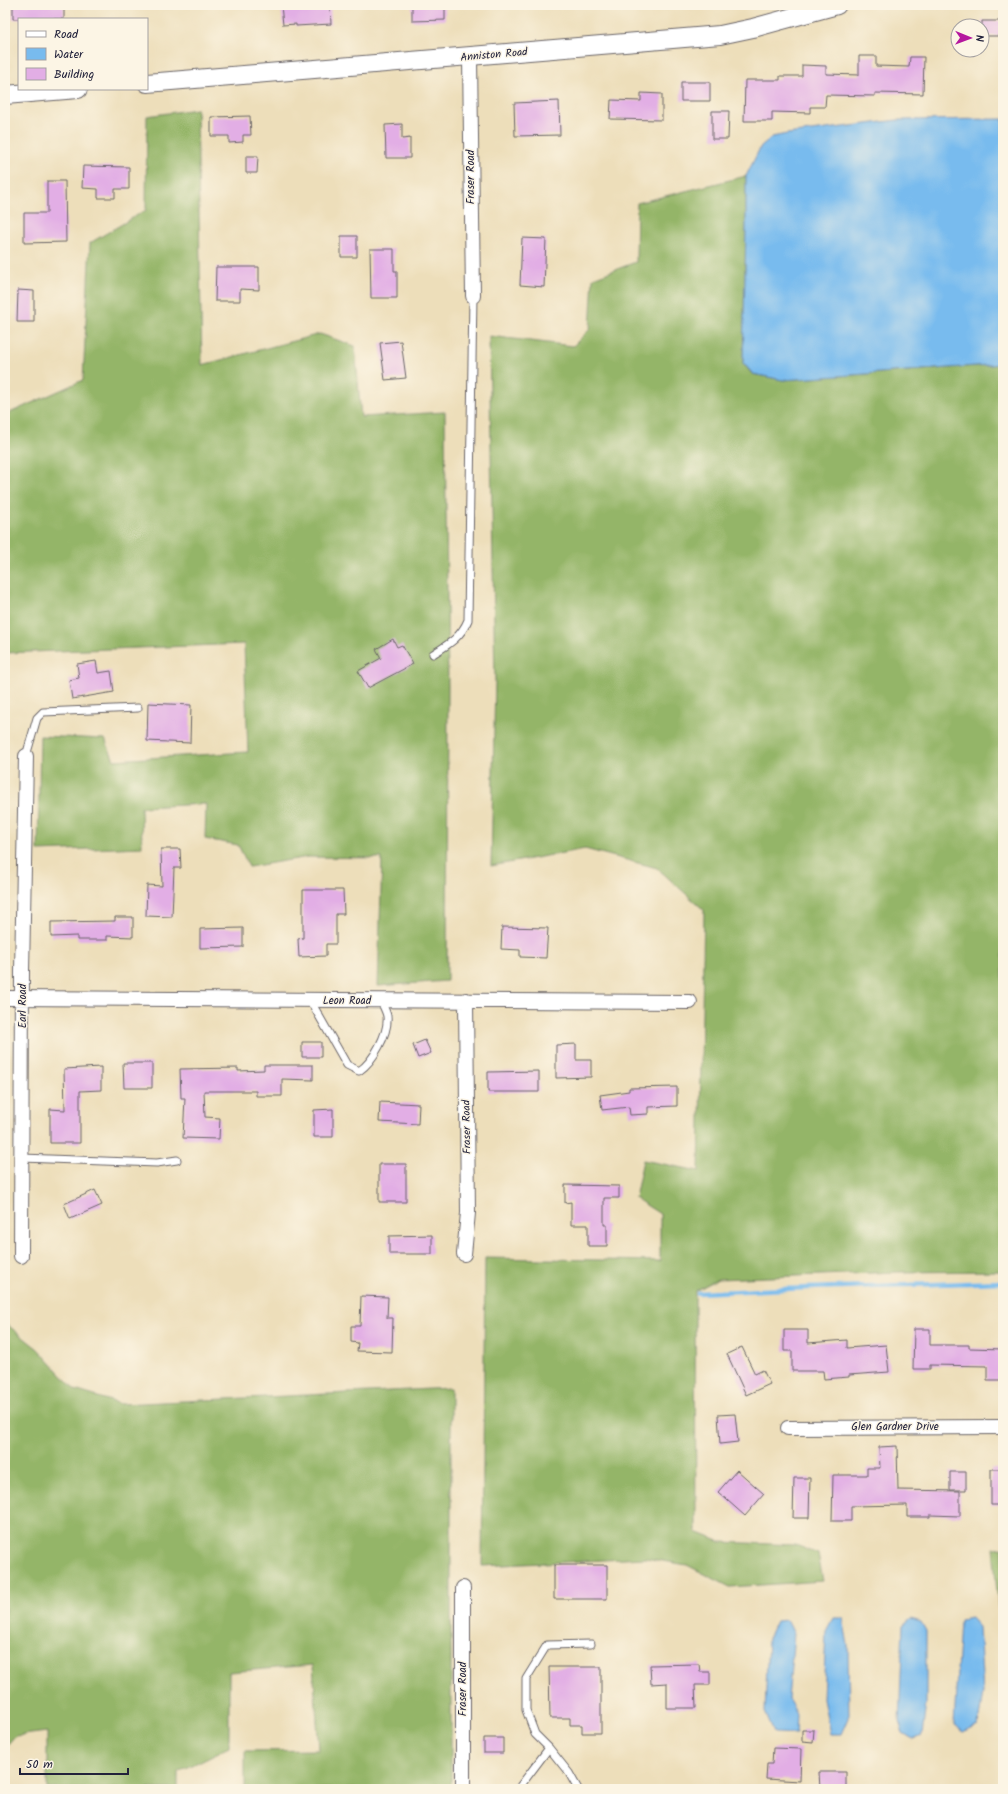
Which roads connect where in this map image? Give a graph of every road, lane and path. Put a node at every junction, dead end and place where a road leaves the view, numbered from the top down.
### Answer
1 (837, 5) edge
2 (470, 57) junction
3 (148, 83) edge
4 (66, 90) edge
5 (5, 95) edge
6 (472, 296) joint
7 (433, 654) dead end
8 (138, 708) dead end
9 (26, 756) joint
10 (5, 998) edge
11 (23, 998) junction
12 (310, 1000) junction
13 (466, 1000) junction
14 (381, 1001) junction
15 (690, 1002) dead end
16 (22, 1158) junction
17 (177, 1160) dead end
18 (464, 1254) dead end
19 (21, 1256) dead end
20 (1003, 1427) edge
21 (788, 1428) dead end
22 (463, 1588) dead end
23 (591, 1644) dead end
24 (549, 1748) junction
25 (463, 1789) edge
26 (518, 1789) edge
27 (578, 1789) edge

1 - 2 street, Anniston Road
2 - 3 street, Anniston Road
2 - 6 street, Fraser Road
4 - 5 street
6 - 7 lane
8 - 9 lane
9 - 11 street, Earl Road
10 - 11 street, Leon Road
11 - 12 street, Leon Road
11 - 16 street, Earl Road
12 - 14 street, Leon Road
12 - 14 lane
13 - 14 street, Leon Road
13 - 15 street, Leon Road
13 - 18 street, Fraser Road
16 - 17 lane
16 - 19 street, Earl Road
20 - 21 street, Glen Gardner Drive
22 - 25 street, Fraser Road
23 - 24 lane
24 - 26 lane
24 - 27 lane

